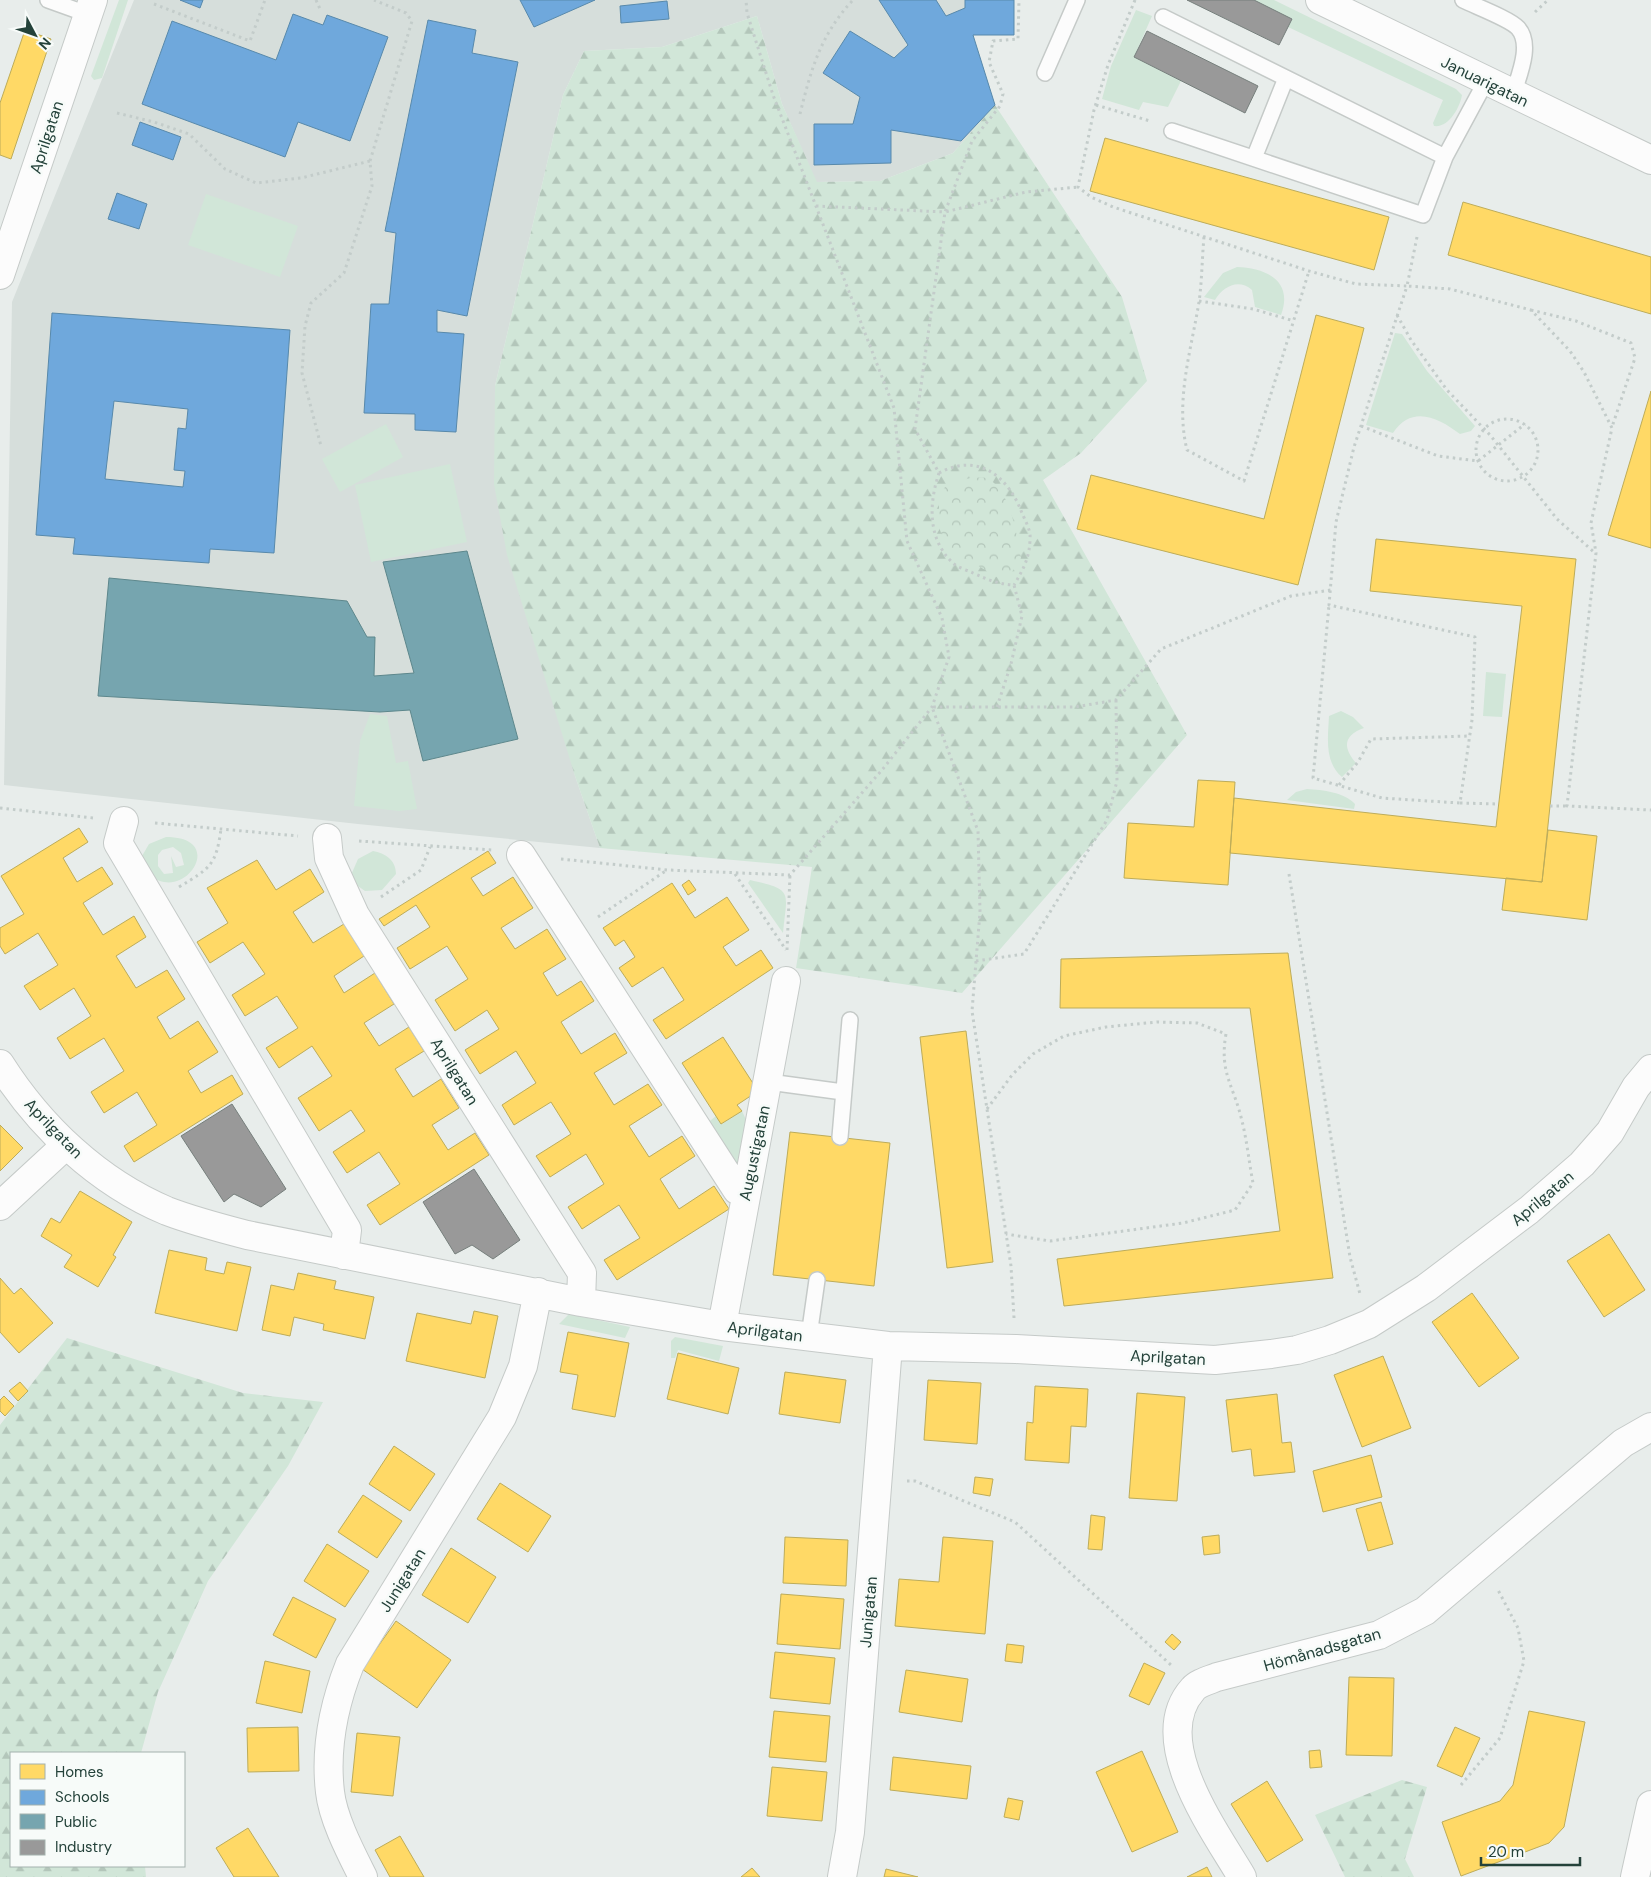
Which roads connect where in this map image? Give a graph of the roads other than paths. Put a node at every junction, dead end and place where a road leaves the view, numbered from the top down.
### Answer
1 (48, 0) edge
2 (1077, 0) edge
3 (1320, 0) edge
4 (1463, 0) edge
5 (90, 7) edge
6 (1164, 17) dead end
7 (1045, 73) dead end
8 (1286, 78) junction
9 (1486, 81) junction
10 (1513, 95) junction
11 (1172, 131) road end
12 (1445, 157) junction
13 (1254, 158) junction
14 (1651, 160) edge
15 (0, 275) edge
16 (124, 821) road end
17 (327, 838) road end
18 (521, 855) road end
19 (786, 981) dead end
20 (850, 1020) dead end
21 (0, 1064) edge
22 (1651, 1069) edge
23 (769, 1082) junction
24 (843, 1092) junction
25 (840, 1137) dead end
26 (66, 1145) junction
27 (746, 1191) junction
28 (0, 1206) edge
29 (344, 1255) junction
30 (817, 1280) dead end
31 (538, 1292) junction
32 (581, 1302) junction
33 (722, 1326) junction
34 (809, 1336) junction
35 (888, 1346) junction
36 (1651, 1428) edge
37 (1651, 1805) edge
38 (363, 1877) edge
39 (842, 1877) edge
40 (1242, 1877) edge
41 (1635, 1877) edge

1 - 5 lane
2 - 7 lane
3 - 9 street, Januarigatan
4 - 10 lane
5 - 15 street, Aprilgatan
6 - 8 lane
8 - 12 lane
8 - 13 lane
9 - 10 street, Januarigatan
9 - 12 lane
10 - 14 street, Januarigatan
11 - 13 lane
12 - 13 lane
16 - 29 street
17 - 32 street, Aprilgatan
18 - 27 street
19 - 23 street, Augustigatan
20 - 24 lane
21 - 26 street, Aprilgatan
22 - 35 street, Aprilgatan
23 - 24 lane
23 - 27 street, Augustigatan
24 - 25 lane
26 - 28 street
26 - 29 street, Aprilgatan
27 - 33 street, Augustigatan
29 - 31 street, Aprilgatan
30 - 34 lane
31 - 32 street, Aprilgatan
31 - 38 street, Junigatan
32 - 33 street, Aprilgatan
33 - 34 street, Aprilgatan
34 - 35 street, Aprilgatan
35 - 39 street, Junigatan
36 - 40 street, Hömånadsgatan
37 - 41 street

